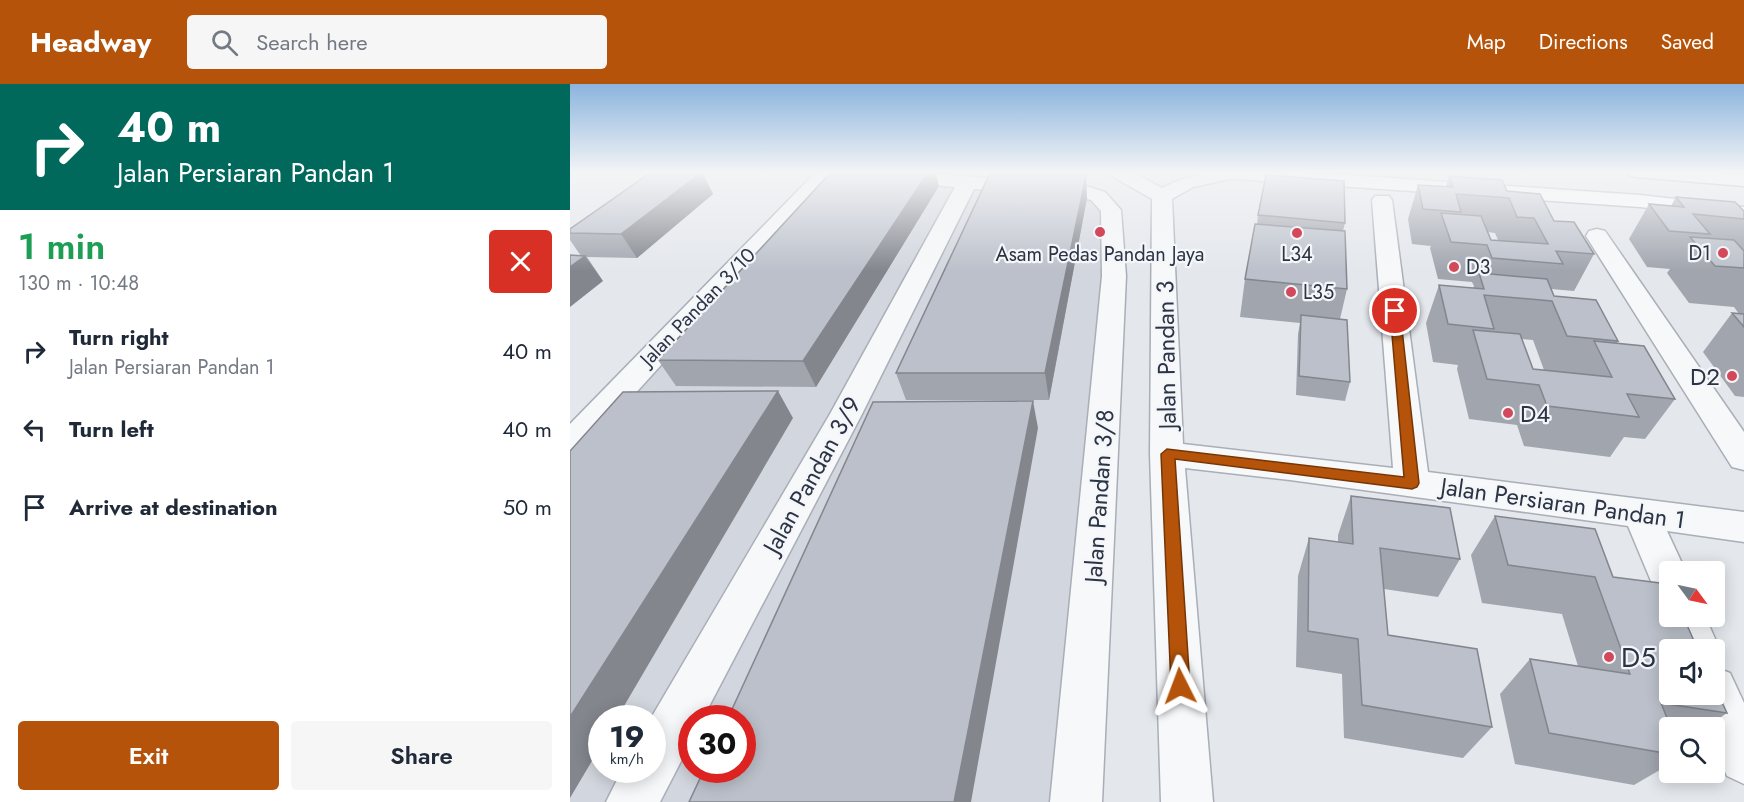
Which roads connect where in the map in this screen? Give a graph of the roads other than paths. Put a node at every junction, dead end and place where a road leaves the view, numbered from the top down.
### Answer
1 (797, 205) edge
2 (956, 205) edge
3 (1110, 205) edge
4 (1160, 205) edge
5 (1382, 205) edge
6 (1670, 205) edge
7 (1744, 213) edge
8 (1597, 236) dead end
9 (1139, 277) junction
10 (570, 444) edge
11 (1167, 454) junction
12 (1744, 458) edge
13 (1412, 483) junction
14 (1641, 514) junction
15 (1744, 527) edge
16 (1661, 561) edge
17 (1721, 705) edge
18 (666, 740) edge
19 (1744, 759) edge
20 (643, 783) edge
21 (632, 802) edge
22 (1076, 802) edge
23 (1186, 802) edge

1 - 10 street, Jalan Pandan 3/10
2 - 18 street, Jalan Pandan 3/9
3 - 9 street, Jalan Pandan 3/8
4 - 9 street, Jalan Pandan 3
5 - 13 street
6 - 7 main road
8 - 12 street
9 - 11 street, Jalan Pandan 3
9 - 22 street, Jalan Pandan 3/8
11 - 13 street, Jalan Persiaran Pandan 1
11 - 23 street, Jalan Pandan 3
13 - 14 street, Jalan Persiaran Pandan 1
14 - 15 street, Jalan Persiaran Pandan 1
14 - 16 street
17 - 19 street
20 - 21 street

